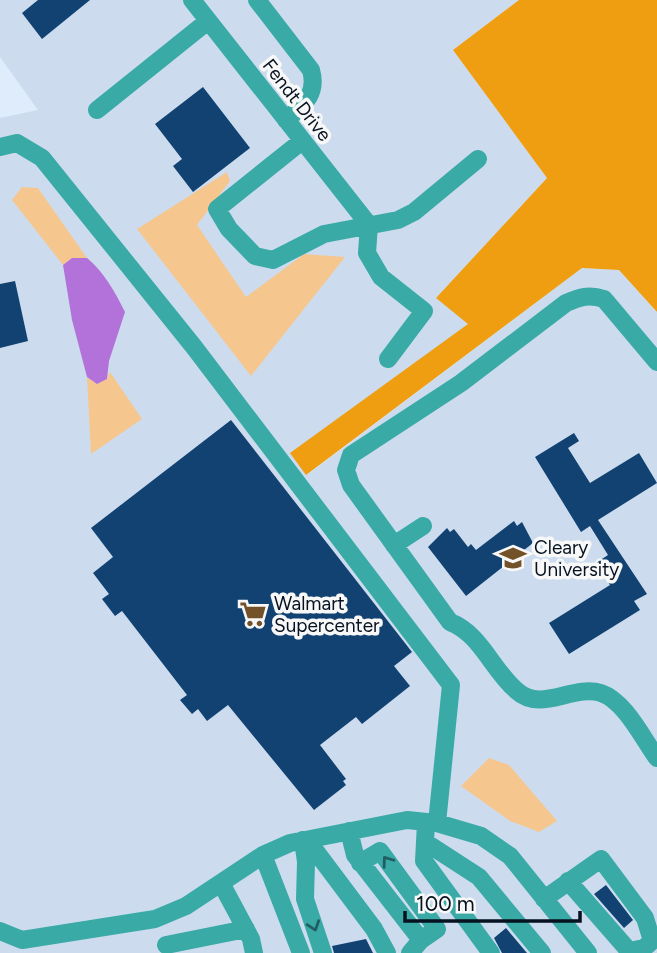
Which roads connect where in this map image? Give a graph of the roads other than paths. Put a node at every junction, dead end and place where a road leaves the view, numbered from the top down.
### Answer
1 (192, 0) edge
2 (257, 0) edge
3 (208, 21) junction
4 (97, 110) dead end
5 (286, 120) junction
6 (302, 141) junction
7 (0, 147) edge
8 (478, 159) dead end
9 (369, 225) junction
10 (388, 359) dead end
11 (657, 362) edge
12 (423, 526) dead end
13 (394, 545) junction
14 (657, 758) edge
15 (432, 822) junction
16 (349, 831) junction
17 (307, 839) junction
18 (425, 842) junction
19 (263, 855) junction
20 (324, 861) junction
21 (360, 863) junction
22 (306, 872) junction
23 (568, 881) junction
24 (221, 883) junction
25 (544, 899) junction
26 (159, 917) junction
27 (246, 929) junction
28 (0, 931) edge
29 (415, 946) edge
30 (166, 949) edge
31 (254, 953) edge
32 (301, 953) edge
33 (323, 953) edge
34 (387, 953) edge
35 (491, 953) edge
36 (542, 953) edge
37 (588, 953) edge

1 - 3 street, Fendt Drive
2 - 5 street
3 - 4 street
3 - 5 street, Fendt Drive
5 - 6 street, Fendt Drive
6 - 9 street, Fendt Drive
6 - 9 street
7 - 15 street
8 - 9 street
9 - 10 street
11 - 13 street
12 - 13 street
13 - 14 street
15 - 16 street
15 - 18 street
15 - 25 street
16 - 17 street
16 - 21 street
17 - 19 street
17 - 20 street
17 - 22 street
18 - 35 street
18 - 36 street
19 - 24 street
19 - 32 street
20 - 22 street
20 - 34 street
21 - 29 street
29 -> 21 street
22 -> 33 street
23 - 23 street
23 - 25 street
24 - 26 street
24 - 27 street
25 - 37 street
26 - 28 street
26 - 30 street
27 - 30 street
27 - 31 street

